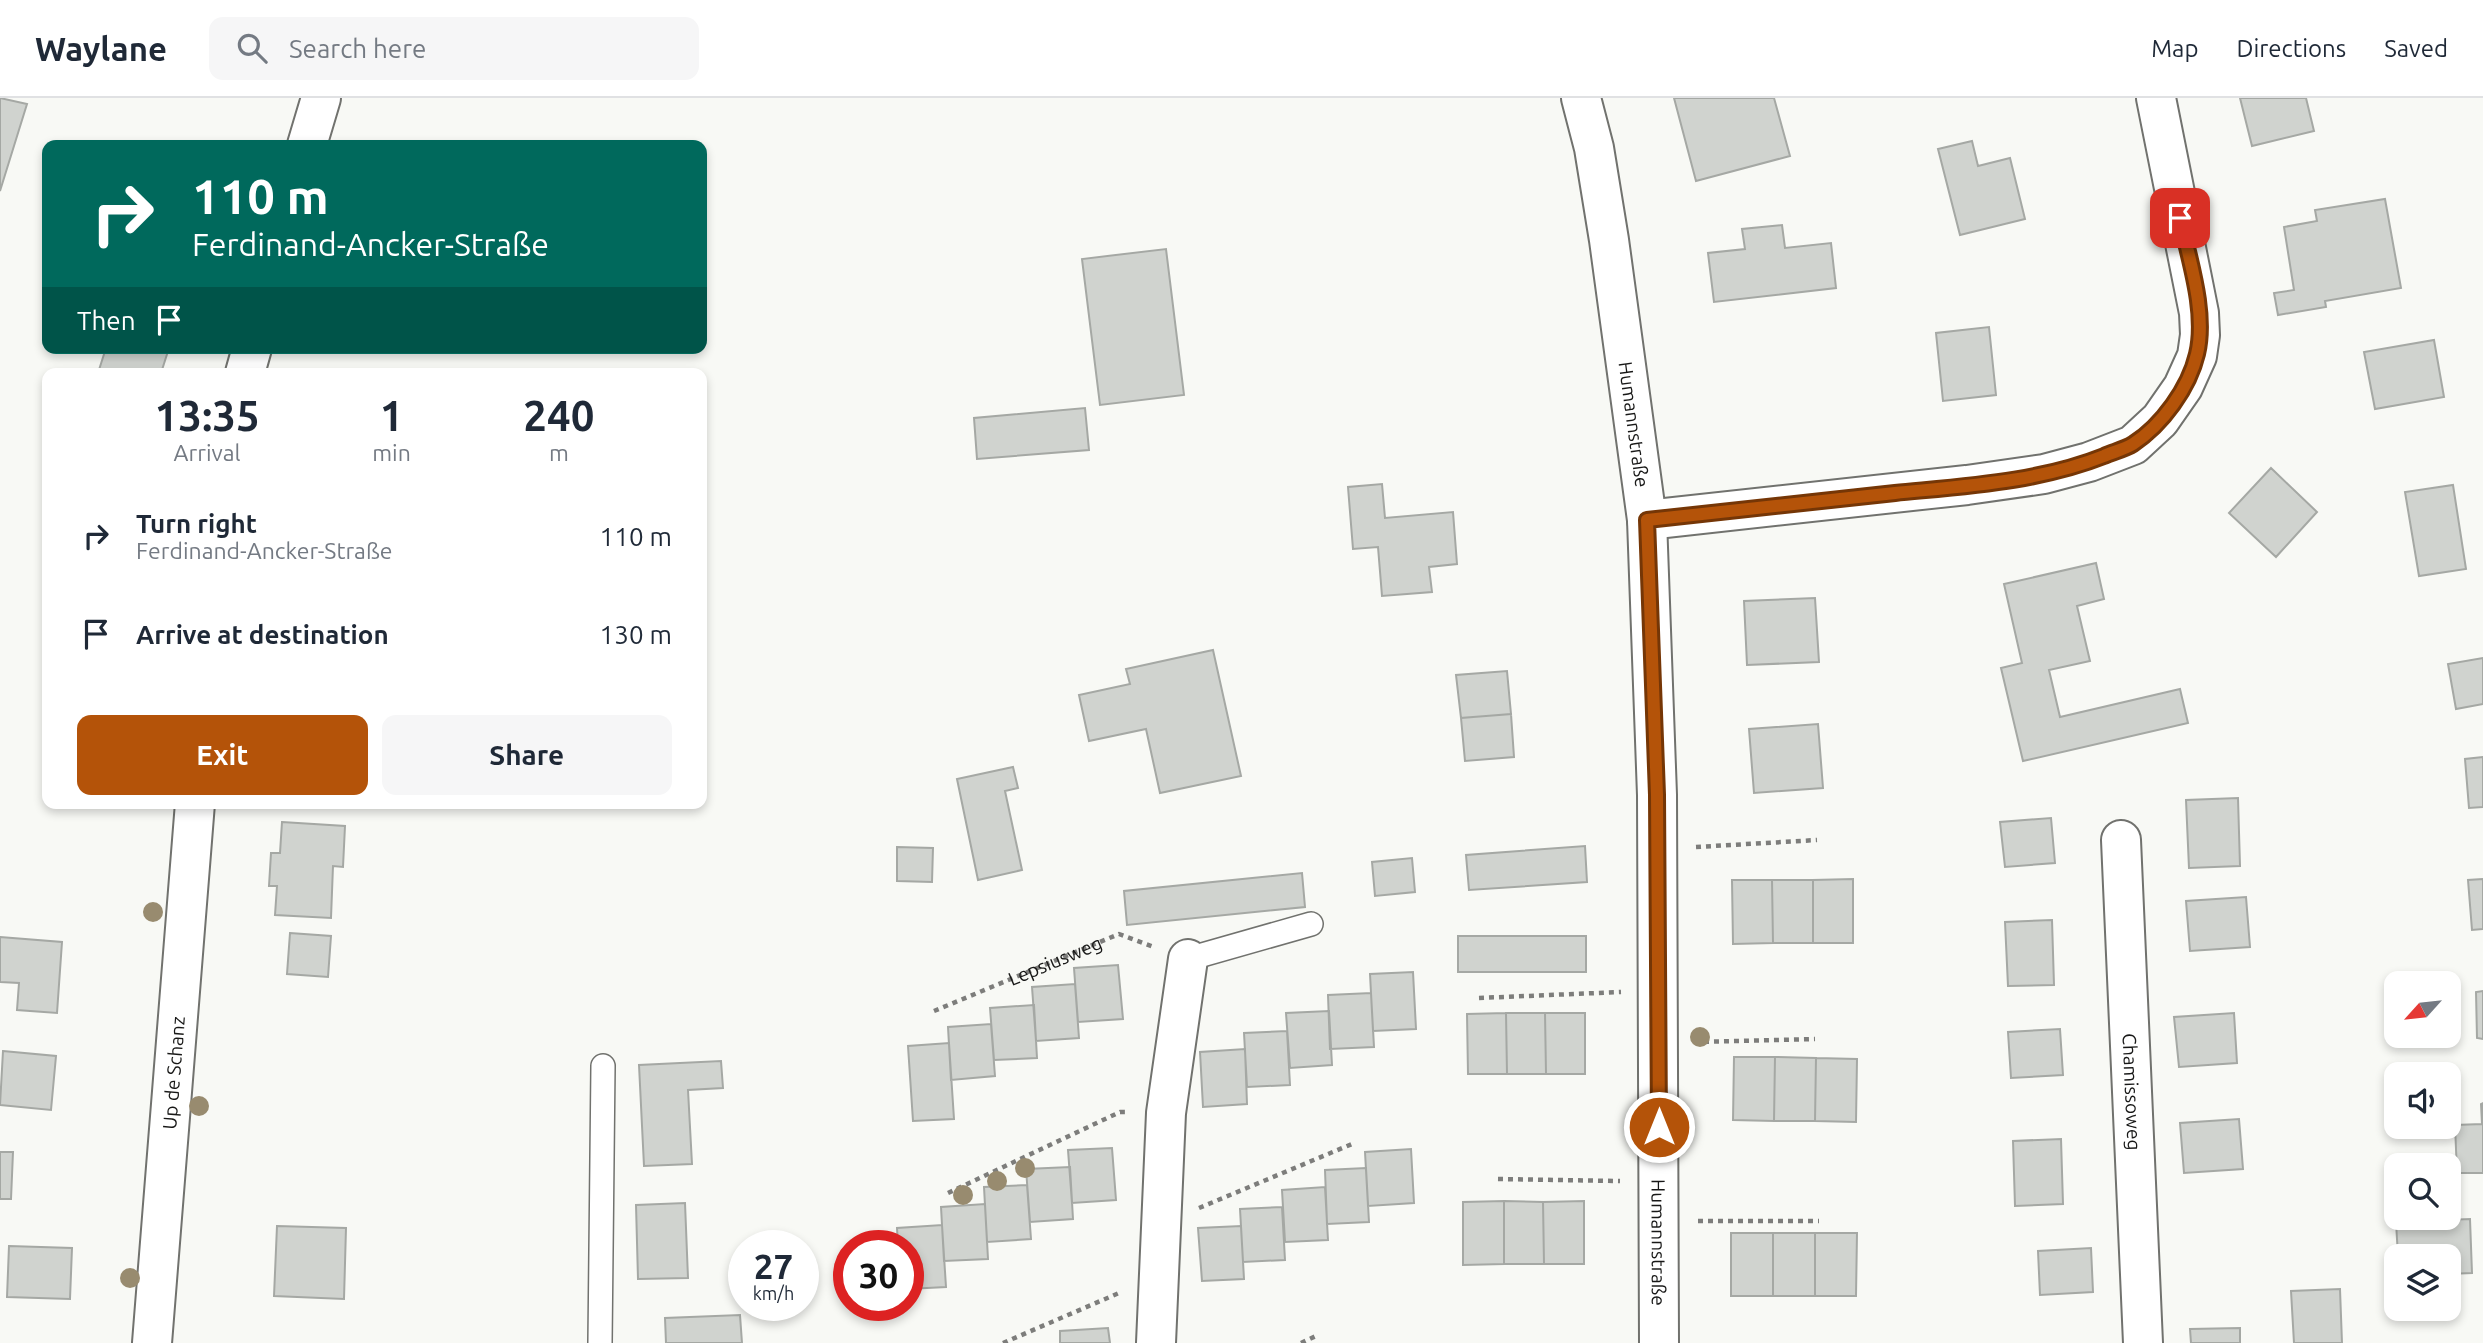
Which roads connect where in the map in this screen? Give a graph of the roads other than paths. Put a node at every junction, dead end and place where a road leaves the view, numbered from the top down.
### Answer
1 (321, 98) edge
2 (1581, 98) edge
3 (2156, 98) edge
4 (308, 140) edge
5 (1647, 520) junction
6 (195, 809) edge
7 (2121, 840) dead end
8 (1311, 924) dead end
9 (1188, 959) joint
10 (603, 1066) dead end
11 (152, 1343) edge
12 (600, 1343) edge
13 (1156, 1343) edge
14 (1659, 1343) edge
15 (2143, 1343) edge

1 - 4 street
2 - 5 street, Humannstraße
3 - 5 street
5 - 14 street, Humannstraße
6 - 11 street, Up de Schanz
7 - 15 street, Chamissoweg
8 - 9 lane
9 - 13 street
10 - 12 lane

